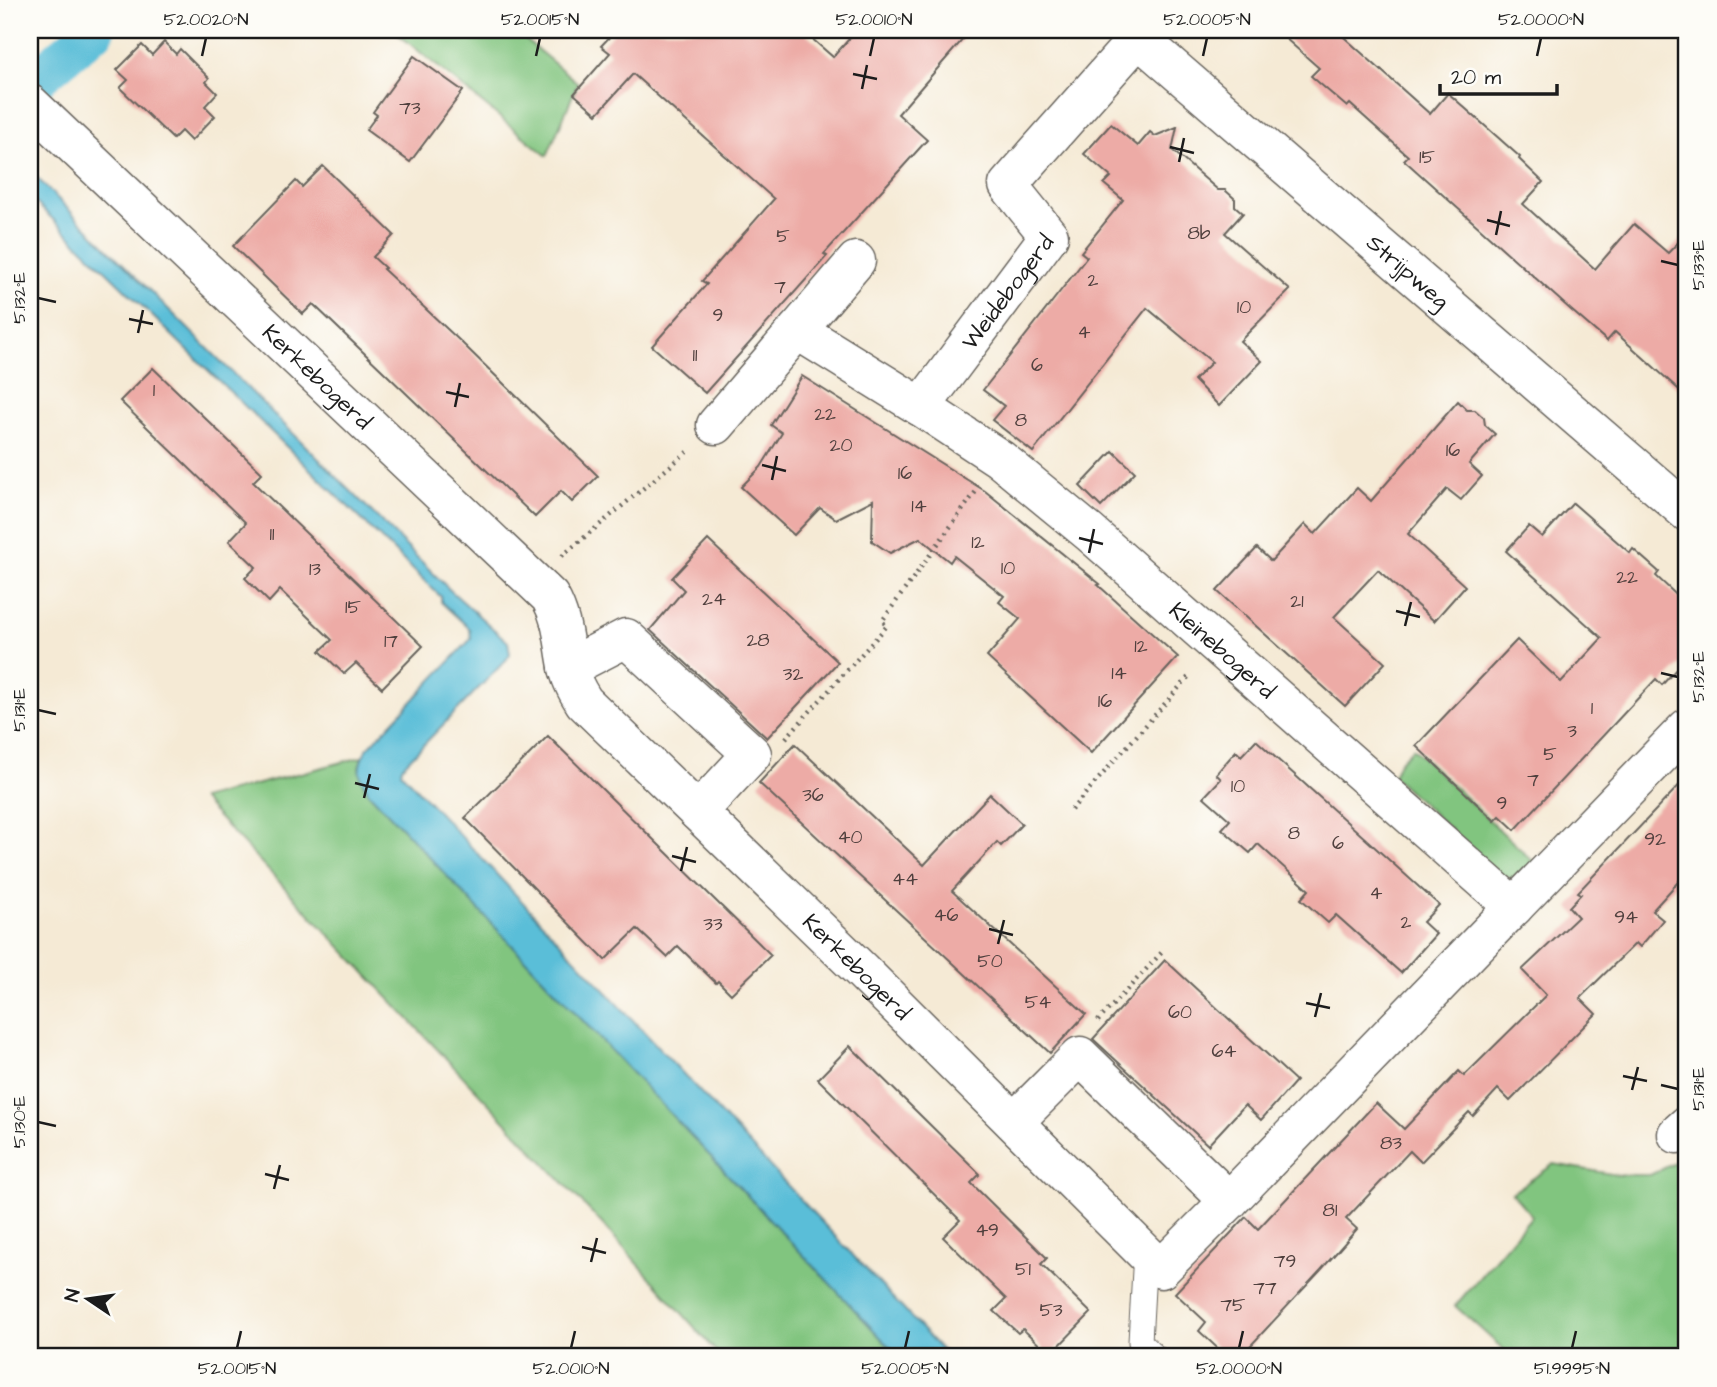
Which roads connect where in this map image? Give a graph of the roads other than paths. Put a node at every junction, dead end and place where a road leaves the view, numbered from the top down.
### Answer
1 (1134, 34) edge
2 (39, 113) edge
3 (856, 261) dead end
4 (797, 330) junction
5 (921, 407) junction
6 (716, 425) road end
7 (1687, 512) edge
8 (568, 668) junction
9 (1687, 728) edge
10 (698, 812) junction
11 (1514, 907) junction
12 (1014, 1122) junction
13 (1229, 1201) junction
14 (1145, 1252) junction
15 (1156, 1357) edge

1 - 5 street, Weidebogerd
1 - 7 street, Strijpweg
2 - 8 street, Kerkebogerd
3 - 4 street
4 - 5 street
4 - 6 street
5 - 11 street, Kleinebogerd
8 - 10 street, Kerkebogerd
8 - 10 street
9 - 11 street
10 - 12 street, Kerkebogerd
11 - 13 street, Kerkebogerd
12 - 13 street
12 - 14 street, Kerkebogerd
13 - 14 street, Kerkebogerd
14 - 15 lane

